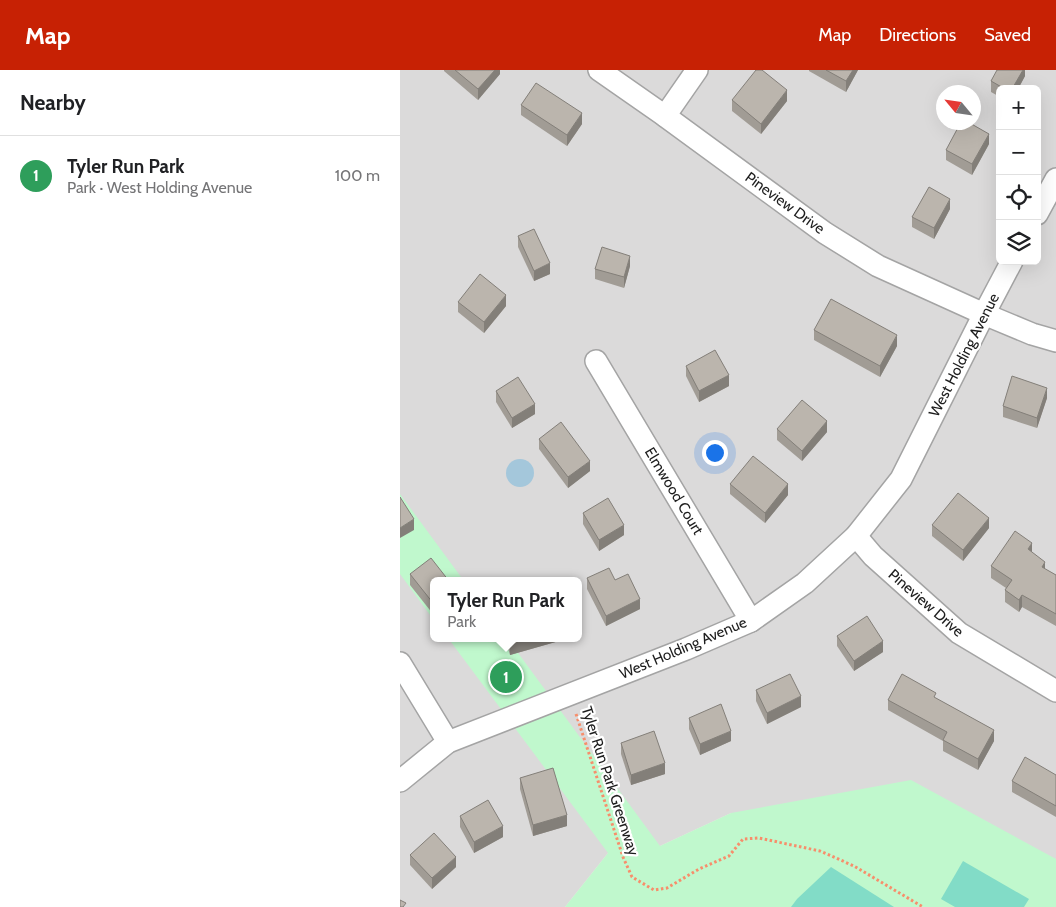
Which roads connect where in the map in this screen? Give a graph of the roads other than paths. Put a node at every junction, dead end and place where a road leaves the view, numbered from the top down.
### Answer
1 (599, 70) edge
2 (697, 70) edge
3 (664, 116) junction
4 (1056, 179) edge
5 (1041, 207) edge
6 (1010, 265) edge
7 (984, 314) junction
8 (1056, 341) edge
9 (596, 361) dead end
10 (856, 536) junction
11 (751, 621) junction
12 (400, 663) edge
13 (1056, 691) edge
14 (448, 742) junction
15 (400, 781) edge

1 - 3 street, Pineview Drive
2 - 3 street
3 - 7 street, Pineview Drive
4 - 5 street
6 - 7 street, West Holding Avenue
7 - 8 street, Pineview Drive
7 - 10 street, West Holding Avenue
9 - 11 street, Elmwood Court
10 - 11 street, West Holding Avenue
10 - 13 street, Pineview Drive
11 - 14 street, West Holding Avenue
12 - 14 street
14 - 15 street, West Holding Avenue

